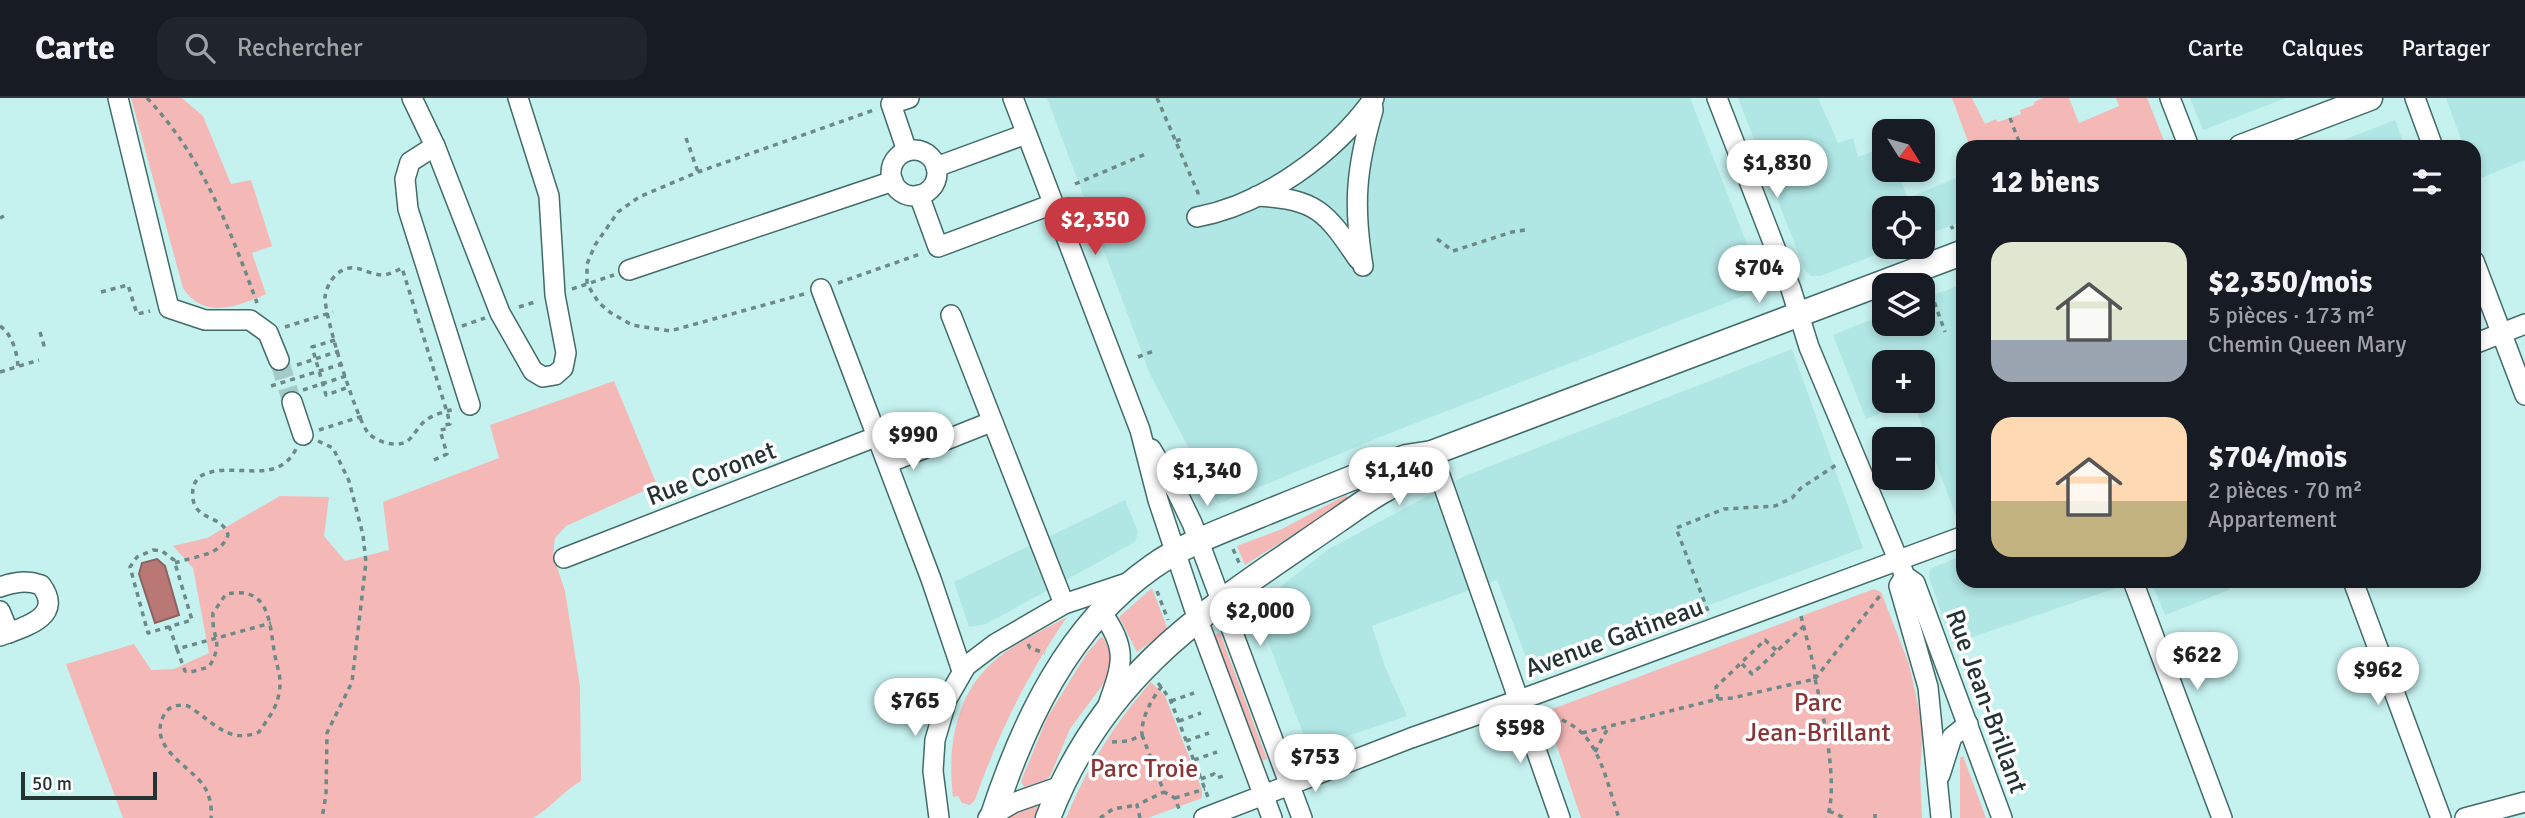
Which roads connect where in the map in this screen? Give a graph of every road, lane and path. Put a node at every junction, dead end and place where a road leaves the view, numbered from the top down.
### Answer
1 (118, 98) edge
2 (147, 98) edge
3 (412, 98) edge
4 (908, 98) edge
5 (1013, 98) edge
6 (1157, 98) edge
7 (1717, 98) edge
8 (2171, 98) edge
9 (2370, 98) edge
10 (2415, 98) edge
11 (1373, 99) edge
12 (521, 107) edge
13 (2010, 118) dead end
14 (1026, 134) junction
15 (686, 138) dead end
16 (1185, 138) dead end
17 (2018, 140) edge
18 (2186, 140) edge
19 (2260, 140) edge
20 (2430, 140) edge
21 (1176, 141) junction
22 (435, 146) junction
23 (907, 151) junction
24 (1148, 153) dead end
25 (936, 167) junction
26 (698, 172) dead end
27 (1785, 174) dead end
28 (893, 181) junction
29 (1768, 181) dead end
30 (1075, 184) dead end
31 (919, 195) junction
32 (1253, 196) junction
33 (1053, 205) junction
34 (1197, 209) joint
35 (1525, 230) dead end
36 (1437, 239) dead end
37 (938, 247) junction
38 (1956, 255) edge
39 (629, 270) dead end
40 (2481, 279) edge
41 (821, 289) joint
42 (101, 292) dead end
43 (533, 302) dead end
44 (1935, 304) edge
45 (158, 308) dead end
46 (512, 309) dead end
47 (331, 313) junction
48 (1799, 314) junction
49 (951, 315) dead end
50 (487, 318) dead end
51 (2525, 324) edge
52 (0, 326) edge
53 (457, 328) dead end
54 (40, 331) dead end
55 (268, 332) junction
56 (1945, 332) dead end
57 (2502, 333) junction
58 (335, 340) junction
59 (2481, 341) edge
60 (45, 349) dead end
61 (1156, 349) dead end
62 (338, 351) junction
63 (1138, 357) dead end
64 (316, 358) junction
65 (39, 360) dead end
66 (285, 363) joint
67 (342, 364) junction
68 (18, 366) junction
69 (319, 371) junction
70 (0, 372) edge
71 (346, 376) junction
72 (323, 384) junction
73 (271, 386) dead end
74 (349, 387) junction
75 (2525, 395) edge
76 (295, 397) joint
77 (470, 405) joint
78 (447, 412) junction
79 (366, 415) dead end
80 (359, 417) junction
81 (991, 422) junction
82 (1140, 430) junction
83 (303, 435) junction
84 (878, 436) junction
85 (1432, 453) junction
86 (434, 460) dead end
87 (888, 463) junction
88 (1836, 465) dead end
89 (1956, 540) edge
90 (1198, 541) junction
91 (1233, 547) dead end
92 (1176, 553) junction
93 (564, 558) dead end
94 (175, 563) junction
95 (1241, 568) dead end
96 (1901, 568) junction
97 (1145, 584) junction
98 (0, 587) edge
99 (2136, 588) edge
100 (2356, 588) edge
101 (1884, 590) dead end
102 (1222, 601) junction
103 (1063, 604) junction
104 (0, 611) edge
105 (1708, 611) dead end
106 (1101, 612) junction
107 (1800, 613) dead end
108 (1198, 620) junction
109 (271, 623) junction
110 (169, 626) junction
111 (1804, 626) junction
112 (1171, 628) dead end
113 (4, 635) edge
114 (217, 636) junction
115 (1036, 637) dead end
116 (177, 649) junction
117 (1048, 650) dead end
118 (1777, 651) junction
119 (1741, 663) junction
120 (962, 671) junction
121 (1152, 677) dead end
122 (1815, 679) junction
123 (1162, 686) junction
124 (1194, 692) dead end
125 (1519, 699) junction
126 (1718, 699) junction
127 (1171, 701) junction
128 (1106, 710) junction
129 (1543, 711) dead end
130 (1201, 712) dead end
131 (1179, 721) junction
132 (1968, 724) junction
133 (1609, 726) junction
134 (1209, 733) dead end
135 (1582, 733) junction
136 (1142, 735) junction
137 (1105, 741) dead end
138 (1186, 741) junction
139 (1217, 752) dead end
140 (1595, 752) junction
141 (1194, 760) junction
142 (1226, 775) dead end
143 (1201, 779) junction
144 (1938, 783) junction
145 (1289, 784) junction
146 (1061, 786) junction
147 (1205, 789) junction
148 (1164, 793) junction
149 (1263, 795) junction
150 (1175, 798) junction
151 (1209, 798) dead end
152 (2525, 802) edge
153 (1136, 804) junction
154 (1179, 809) dead end
155 (1829, 811) junction
156 (211, 818) edge
157 (322, 818) edge
158 (939, 818) edge
159 (991, 818) edge
160 (1048, 818) edge
161 (1100, 818) edge
162 (1140, 818) edge
163 (1204, 818) edge
164 (1272, 818) edge
165 (1302, 818) edge
166 (1560, 818) edge
167 (1619, 818) edge
168 (1826, 818) edge
169 (1845, 818) edge
170 (1941, 818) edge
171 (2002, 818) edge
172 (2222, 818) edge
173 (2441, 818) edge
174 (2465, 818) edge

1 - 55 street
2 - 55 path
3 - 22 street
4 - 23 street
5 - 14 street
6 - 21 path
7 - 48 street, Rue Jean-Brillant
8 - 18 street
9 - 19 main road
10 - 20 street
11 - 32 street
11 - 32 street
12 - 22 street
13 - 17 path
14 - 25 street
14 - 33 street
15 - 26 path
16 - 21 path
21 - 34 path
22 - 77 street
23 - 25 street
23 - 28 street
24 - 30 path
25 - 31 street
27 - 29 path
28 - 31 street
28 - 39 street
31 - 37 street
32 - 34 street
33 - 37 street
33 - 82 street
35 - 36 path
37 - 41 path
38 - 48 main road
40 - 57 street
41 - 84 street
42 - 45 path
43 - 46 path
44 - 56 path
47 - 55 path
47 - 58 path
47 - 78 path
48 - 85 main road
48 - 96 street, Rue Jean-Brillant
49 - 81 street
50 - 53 path
51 - 57 street
52 - 68 path
54 - 60 path
55 - 66 street
57 - 59 street
57 - 75 street
58 - 62 path
58 - 64 path
61 - 63 path
62 - 64 path
62 - 67 path
64 - 66 path
64 - 69 path
65 - 68 path
67 - 69 path
67 - 71 path
68 - 70 path
69 - 72 path
69 - 73 path
71 - 72 path
71 - 74 path
72 - 74 path
72 - 76 path
74 - 80 path
76 - 83 street
77 - 78 path
78 - 80 path
78 - 86 path
79 - 80 path
80 - 83 path
81 - 87 street
81 - 103 street
82 - 90 street
82 - 92 street
83 - 94 path
83 - 157 path
84 - 87 street
84 - 93 street, Rue Coronet
85 - 90 main road
85 - 102 main road
85 - 125 street
87 - 120 street
88 - 105 path
89 - 96 street, Avenue Gatineau
90 - 92 main road
90 - 102 street
91 - 95 path
92 - 97 main road
92 - 108 street
94 - 110 path
94 - 110 path
96 - 125 street, Avenue Gatineau
96 - 132 street, Rue Jean-Brillant
96 - 144 street
97 - 103 street
97 - 106 main road
97 - 112 path
98 - 113 street
99 - 172 street
100 - 173 street
101 - 122 path
102 - 108 main road
102 - 145 street
103 - 120 street
104 - 113 street
106 - 128 street
106 - 159 main road
107 - 111 path
108 - 128 main road
108 - 149 street
109 - 114 path
109 - 114 path
109 - 156 path
110 - 116 path
111 - 118 path
111 - 122 path
114 - 116 path
114 - 116 path
115 - 117 path
118 - 119 path
118 - 119 path
119 - 126 path
120 - 158 street
121 - 123 path
122 - 126 path
122 - 155 path
123 - 127 path
123 - 136 path
124 - 127 path
125 - 145 street, Avenue Gatineau
125 - 166 street
126 - 133 path
127 - 131 path
128 - 146 main road
129 - 135 path
130 - 131 path
131 - 138 path
132 - 144 street
132 - 171 street, Rue Jean-Brillant
133 - 135 path
133 - 140 path
134 - 138 path
135 - 140 path
136 - 137 path
136 - 148 path
138 - 141 path
139 - 141 path
140 - 167 path
141 - 143 path
142 - 143 path
143 - 147 path
144 - 170 street
145 - 149 street, Avenue Gatineau
145 - 165 street
146 - 159 street
146 - 160 main road
147 - 150 path
147 - 151 path
148 - 150 path
148 - 153 path
149 - 163 street, Avenue Gatineau
149 - 164 street
150 - 154 path
152 - 174 street
153 - 161 path
153 - 162 path
155 - 168 path
155 - 169 path

